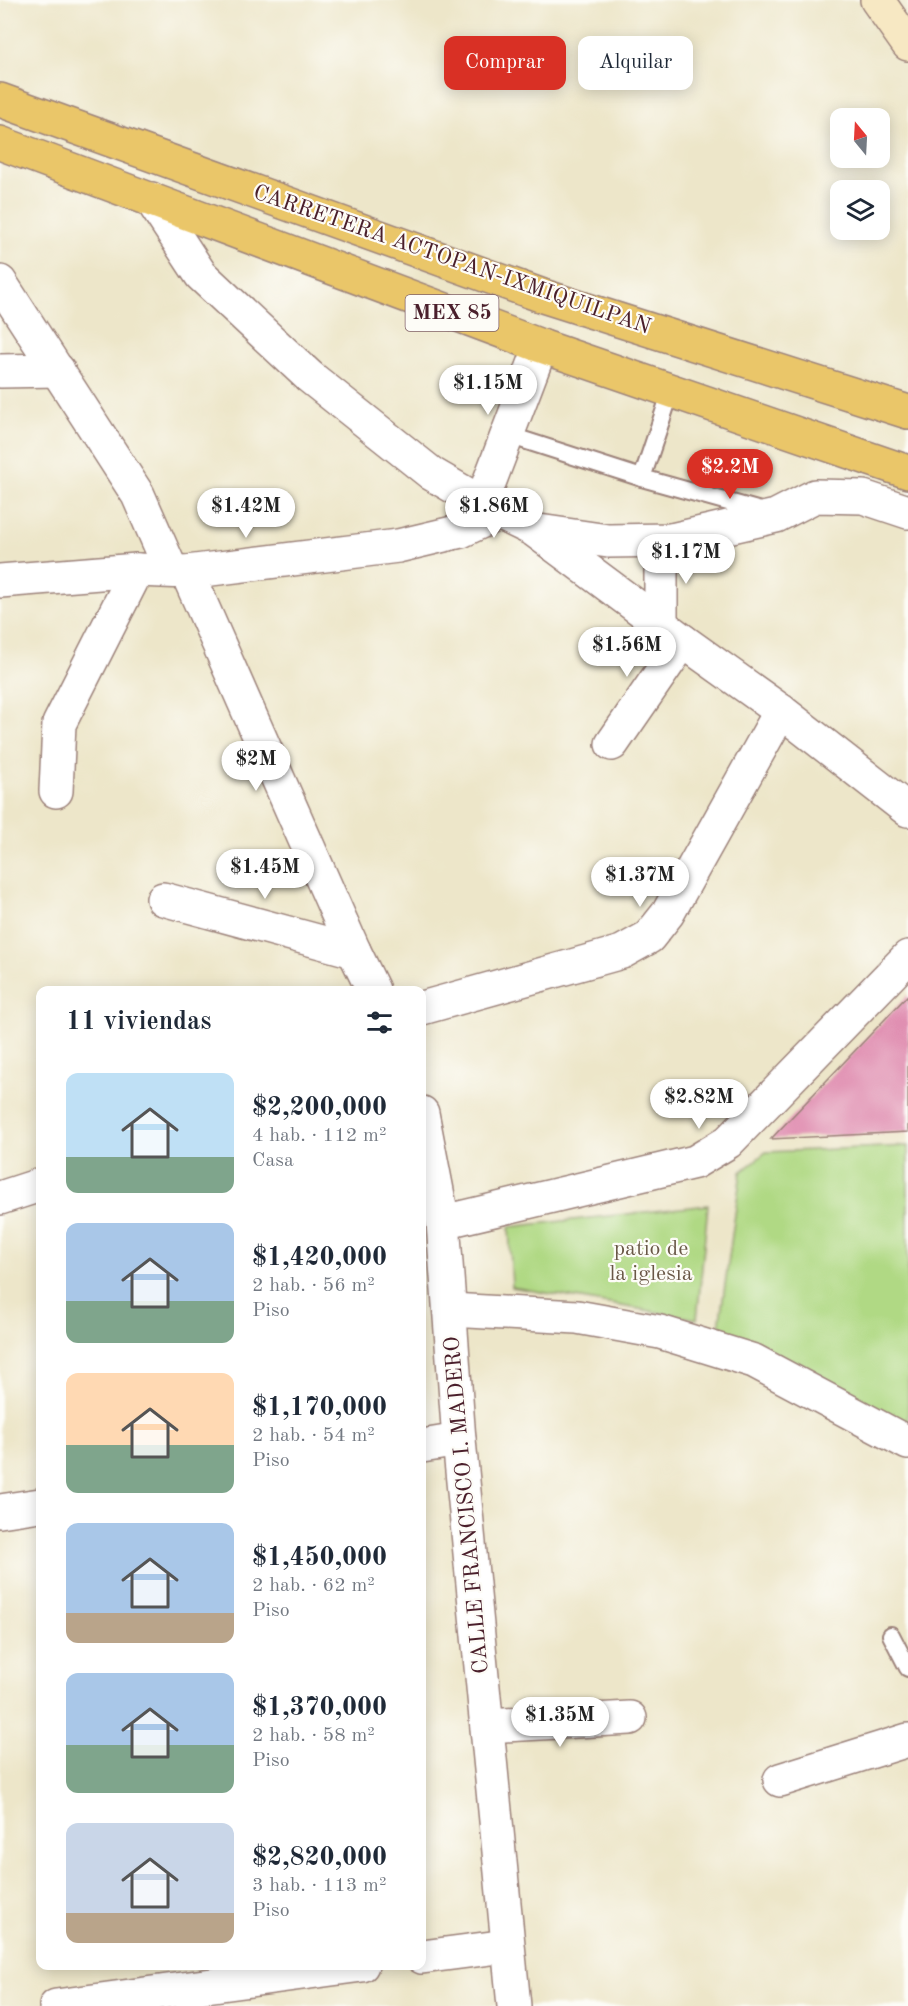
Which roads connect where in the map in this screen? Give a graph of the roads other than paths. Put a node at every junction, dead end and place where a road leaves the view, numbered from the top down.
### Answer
1 (877, 0) edge
2 (906, 36) edge
3 (0, 100) edge
4 (0, 143) edge
5 (152, 199) junction
6 (0, 282) edge
7 (541, 346) junction
8 (58, 370) junction
9 (0, 371) edge
10 (671, 391) junction
11 (908, 412) edge
12 (508, 435) junction
13 (908, 472) edge
14 (642, 478) junction
15 (490, 509) junction
16 (908, 512) edge
17 (776, 516) junction
18 (534, 530) junction
19 (671, 540) junction
20 (137, 570) junction
21 (179, 571) junction
22 (0, 581) edge
23 (672, 633) junction
24 (781, 711) junction
25 (612, 744) dead end
26 (56, 791) dead end
27 (908, 810) edge
28 (163, 899) dead end
29 (354, 951) junction
30 (908, 957) edge
31 (371, 986) edge
32 (426, 1007) edge
33 (426, 1134) edge
34 (36, 1186) edge
35 (0, 1198) edge
36 (443, 1222) junction
37 (451, 1310) junction
38 (459, 1440) junction
39 (908, 1443) edge
40 (426, 1445) edge
41 (36, 1506) edge
42 (0, 1511) edge
43 (891, 1635) dead end
44 (908, 1668) edge
45 (630, 1718) dead end
46 (487, 1726) junction
47 (908, 1740) edge
48 (780, 1780) dead end
49 (507, 1946) junction
50 (426, 1956) edge
51 (325, 1970) edge
52 (56, 2006) edge
53 (514, 2006) edge

1 - 2 street
3 - 11 main road, CARRETERA ACTOPAN-IXMIQUILPAN / MEX 85
4 - 5 main road, MEX 85
5 - 7 main road, MEX 85
5 - 15 street
6 - 8 street
7 - 10 main road, MEX 85
7 - 12 street
8 - 9 street
8 - 21 street
10 - 13 main road, MEX 85
10 - 14 lane
12 - 14 lane
12 - 15 street
14 - 17 lane
15 - 18 street
15 - 21 street
16 - 17 street
17 - 19 street
18 - 19 street
18 - 23 street
19 - 23 street
20 - 21 street
20 - 22 street
20 - 26 street
21 - 29 street
23 - 24 street
23 - 25 street
24 - 27 street
24 - 32 street
28 - 29 street
29 - 31 street
30 - 36 street
33 - 36 street, CALLE FRANCISCO I. MADERO
34 - 35 street
36 - 37 street, CALLE FRANCISCO I. MADERO
37 - 38 street, CALLE FRANCISCO I. MADERO
37 - 39 street
38 - 40 street
38 - 46 street, CALLE FRANCISCO I. MADERO
41 - 42 street
43 - 44 lane
45 - 46 street
46 - 49 street, CALLE FRANCISCO I. MADERO
47 - 48 street
49 - 50 street
49 - 53 street, CALLE FRANCISCO I. MADERO
51 - 52 street

